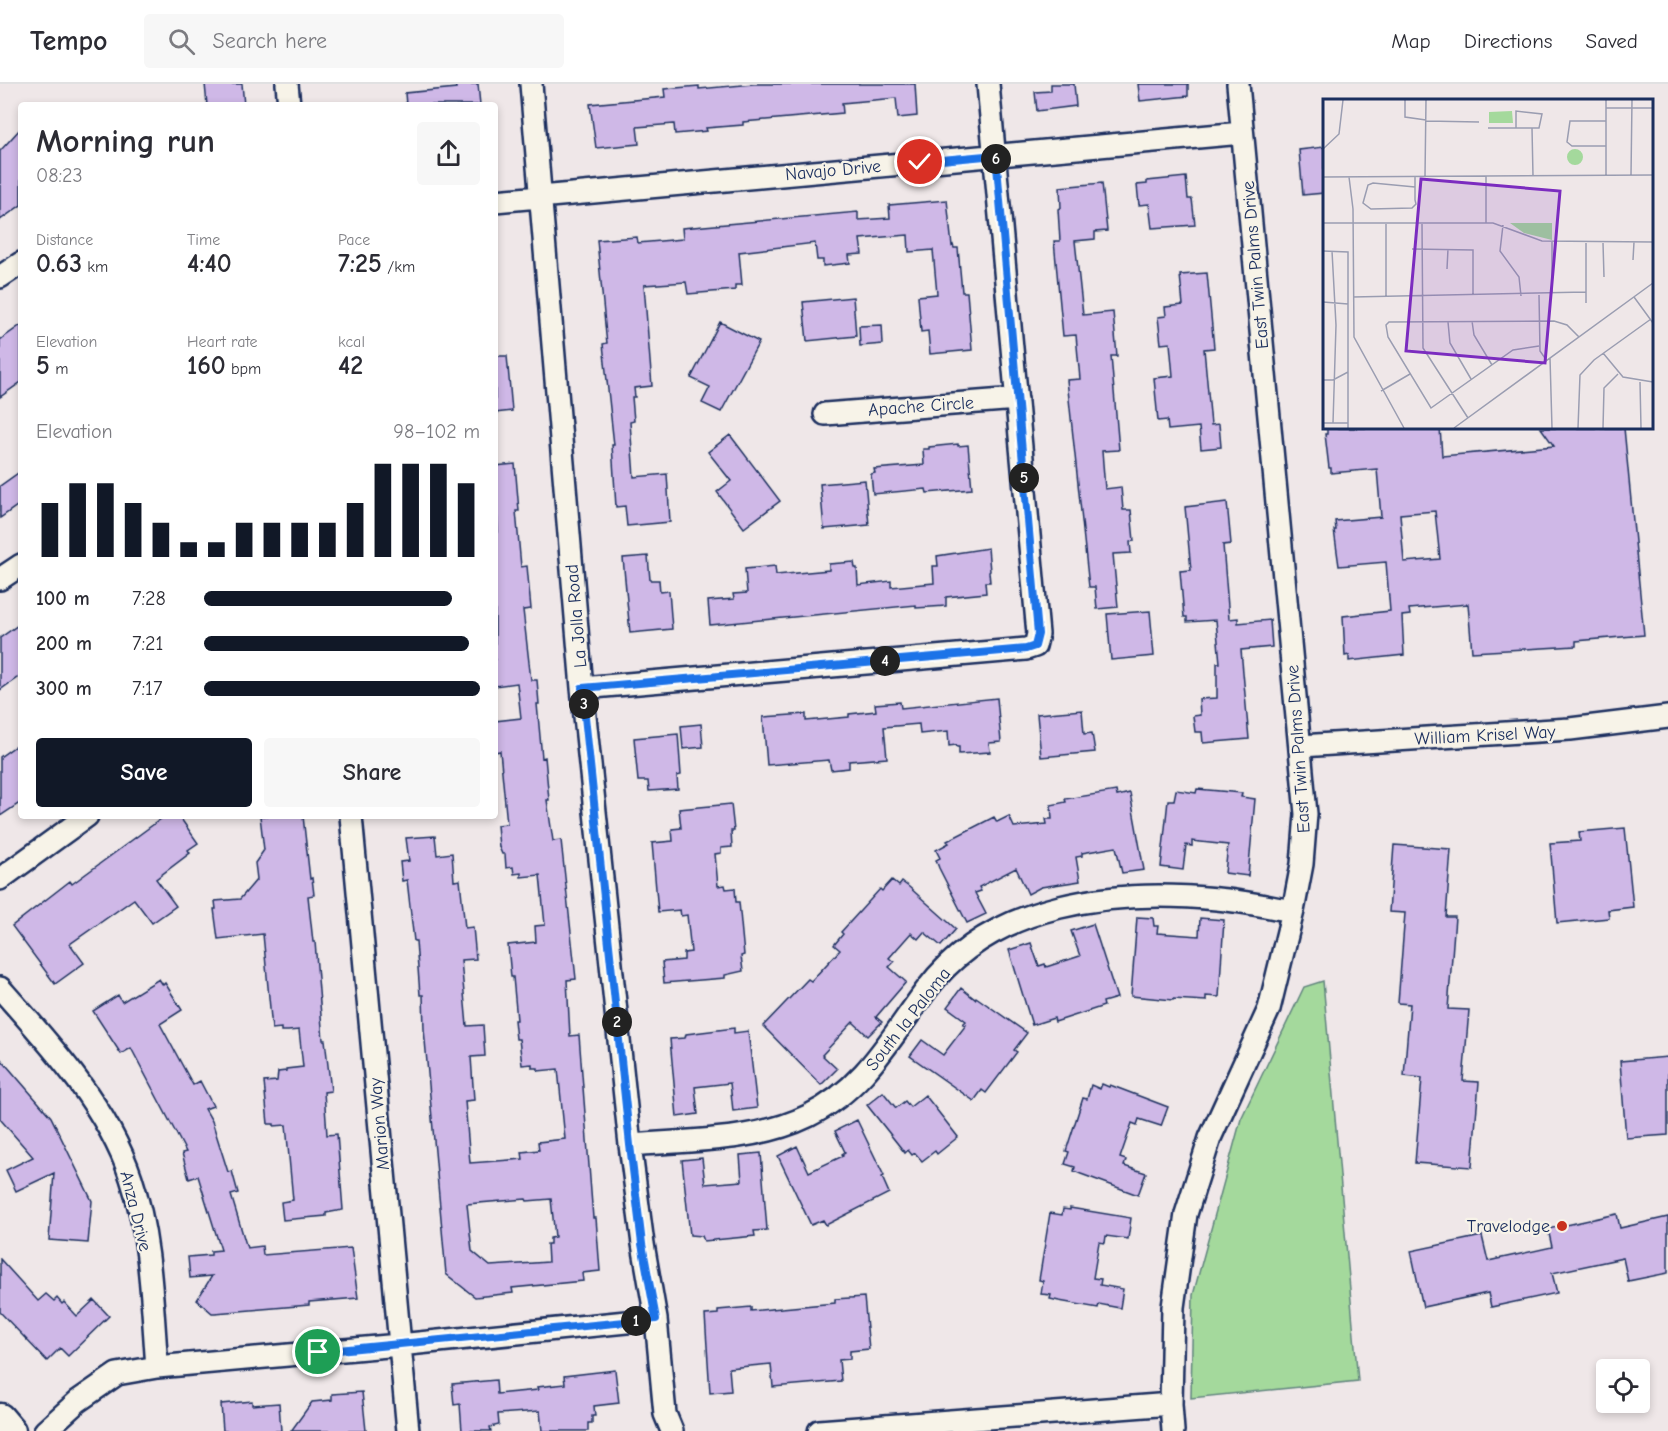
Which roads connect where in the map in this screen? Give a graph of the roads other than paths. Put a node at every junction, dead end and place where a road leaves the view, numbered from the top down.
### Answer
1 (287, 84) edge
2 (531, 84) edge
3 (988, 84) edge
4 (1238, 84) edge
5 (289, 102) edge
6 (1242, 133) junction
7 (996, 155) junction
8 (541, 197) junction
9 (498, 201) edge
10 (18, 265) edge
11 (0, 277) edge
12 (1017, 399) junction
13 (825, 414) dead end
14 (18, 566) edge
15 (0, 579) edge
16 (582, 688) junction
17 (1668, 717) edge
18 (1301, 746) junction
19 (83, 819) edge
20 (351, 819) edge
21 (0, 879) edge
22 (1293, 911) junction
23 (0, 988) edge
24 (630, 1145) junction
25 (656, 1319) junction
26 (399, 1345) junction
27 (157, 1366) junction
28 (1171, 1404) junction
29 (0, 1418) edge
30 (11, 1431) edge
31 (45, 1431) edge
32 (408, 1431) edge
33 (672, 1431) edge
34 (819, 1431) edge
35 (1173, 1431) edge

1 - 5 street
2 - 8 street, La Jolla Road
3 - 7 street
4 - 6 street, East Twin Palms Drive
6 - 7 street, Navajo Drive
6 - 18 street, East Twin Palms Drive
7 - 8 street, Navajo Drive
7 - 12 street
8 - 9 street, Navajo Drive
8 - 16 street, La Jolla Road
10 - 11 street
12 - 13 street, Apache Circle
12 - 16 street
14 - 15 street
16 - 24 street, La Jolla Road
17 - 18 street, William Krisel Way
18 - 22 street, East Twin Palms Drive
19 - 21 street
20 - 26 street, Marion Way
22 - 24 street, South la Paloma
22 - 28 street, East Twin Palms Drive
23 - 27 street, Anza Drive
24 - 25 street, La Jolla Road
25 - 26 street
25 - 33 street, La Jolla Road
26 - 27 street
26 - 32 street, Marion Way
27 - 31 street
28 - 34 street
28 - 35 street, East Twin Palms Drive
29 - 30 street

